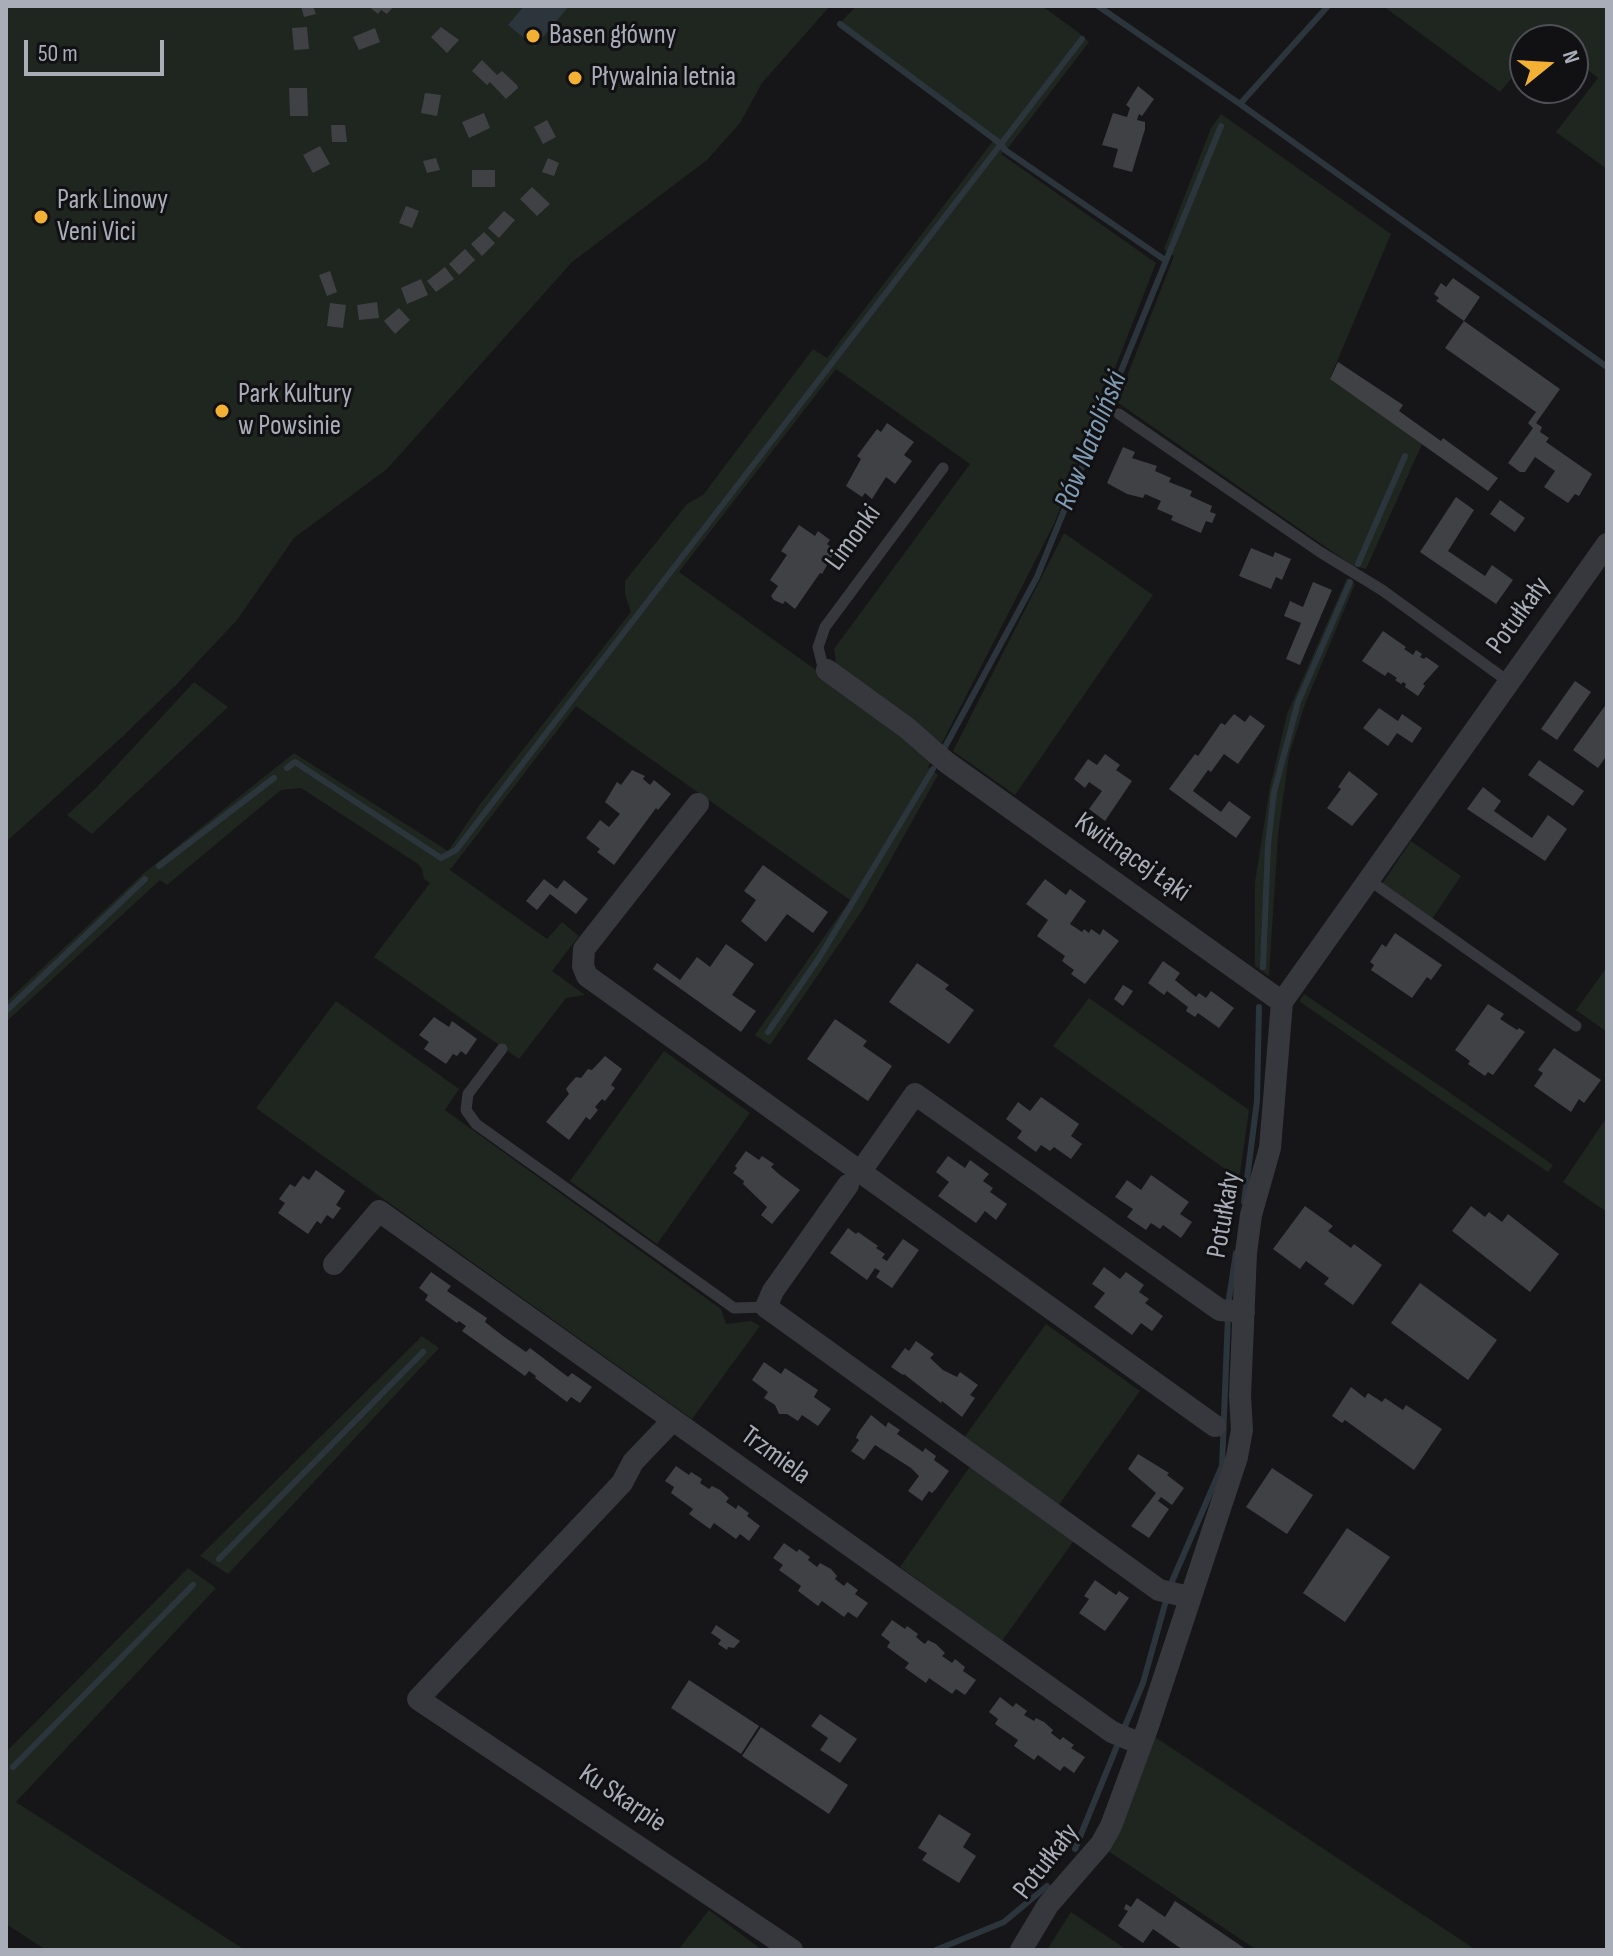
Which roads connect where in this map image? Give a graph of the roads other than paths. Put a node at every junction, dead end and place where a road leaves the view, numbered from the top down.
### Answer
1 (1119, 414) dead end
2 (943, 468) dead end
3 (1607, 544) edge
4 (827, 670) joint
5 (1509, 682) junction
6 (698, 804) dead end
7 (1369, 880) junction
8 (1282, 1002) junction
9 (1576, 1026) dead end
10 (502, 1049) dead end
11 (854, 1178) junction
12 (334, 1264) dead end
13 (766, 1307) junction
14 (1234, 1311) junction
15 (673, 1420) junction
16 (1229, 1428) junction
17 (1175, 1594) junction
18 (1128, 1739) junction
19 (792, 1950) edge
20 (1021, 1950) edge

1 - 5 lane
2 - 4 lane, Limonki
3 - 5 street, Potułkały
4 - 8 street, Kwitnącej Łąki
5 - 7 street, Potułkały
6 - 11 street
7 - 8 street, Potułkały
7 - 9 lane
8 - 14 street, Potułkały
10 - 13 lane
11 - 13 street
11 - 14 street
11 - 16 street
12 - 15 street, Trzmiela
13 - 17 street
14 - 16 street, Potułkały
15 - 18 street, Trzmiela
15 - 19 street, Ku Skarpie
16 - 17 street, Potułkały
17 - 18 street, Potułkały
18 - 20 street, Potułkały

